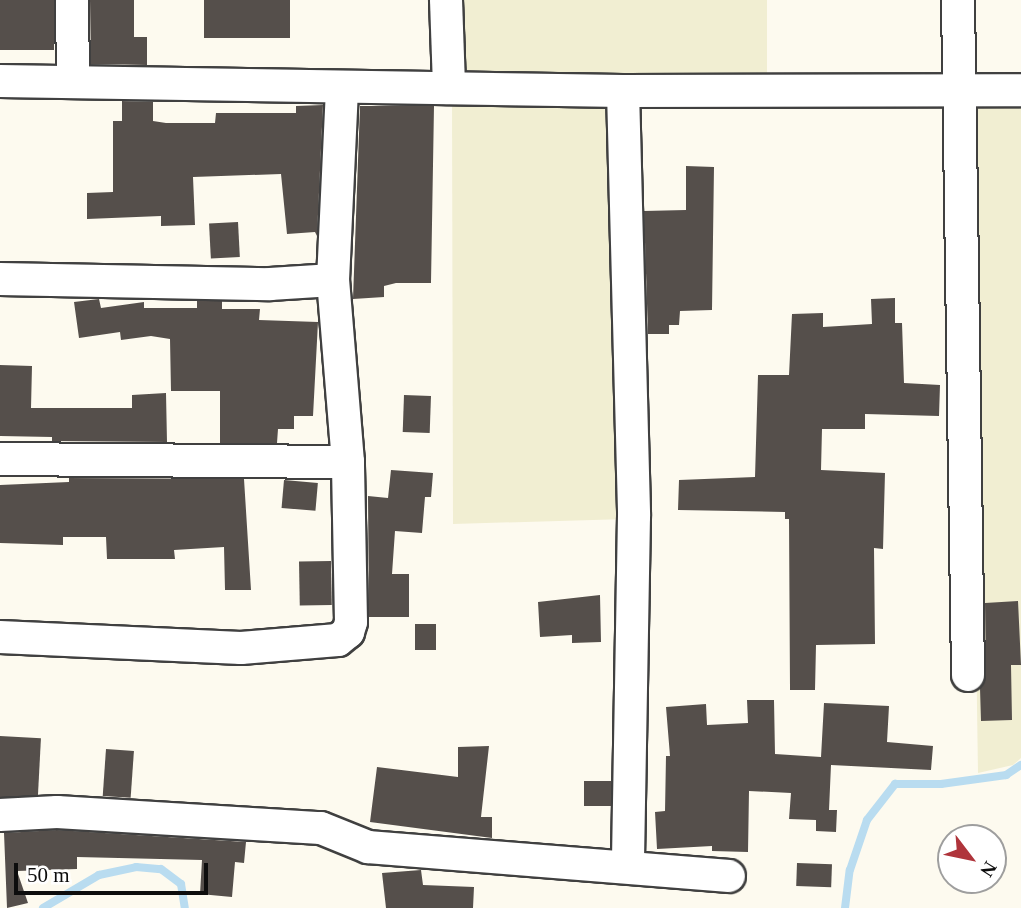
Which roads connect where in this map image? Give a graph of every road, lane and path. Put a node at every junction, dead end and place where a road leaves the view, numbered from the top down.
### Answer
1 (72, 0) edge
2 (446, 0) edge
3 (958, 0) edge
4 (0, 81) edge
5 (74, 81) junction
6 (342, 87) junction
7 (449, 88) junction
8 (961, 89) junction
9 (1021, 90) edge
10 (623, 91) junction
11 (0, 279) edge
12 (333, 280) junction
13 (0, 459) edge
14 (348, 463) junction
15 (0, 637) edge
16 (968, 675) dead end
17 (0, 816) edge
18 (628, 867) junction
19 (729, 876) dead end

1 - 5 street
2 - 7 street
3 - 8 street
4 - 5 street
5 - 6 street
6 - 7 street
6 - 12 street
7 - 10 street
8 - 9 street
8 - 10 street
8 - 16 street
10 - 18 street
11 - 12 street
12 - 14 street
13 - 14 street
14 - 15 street
17 - 18 street
18 - 19 street

